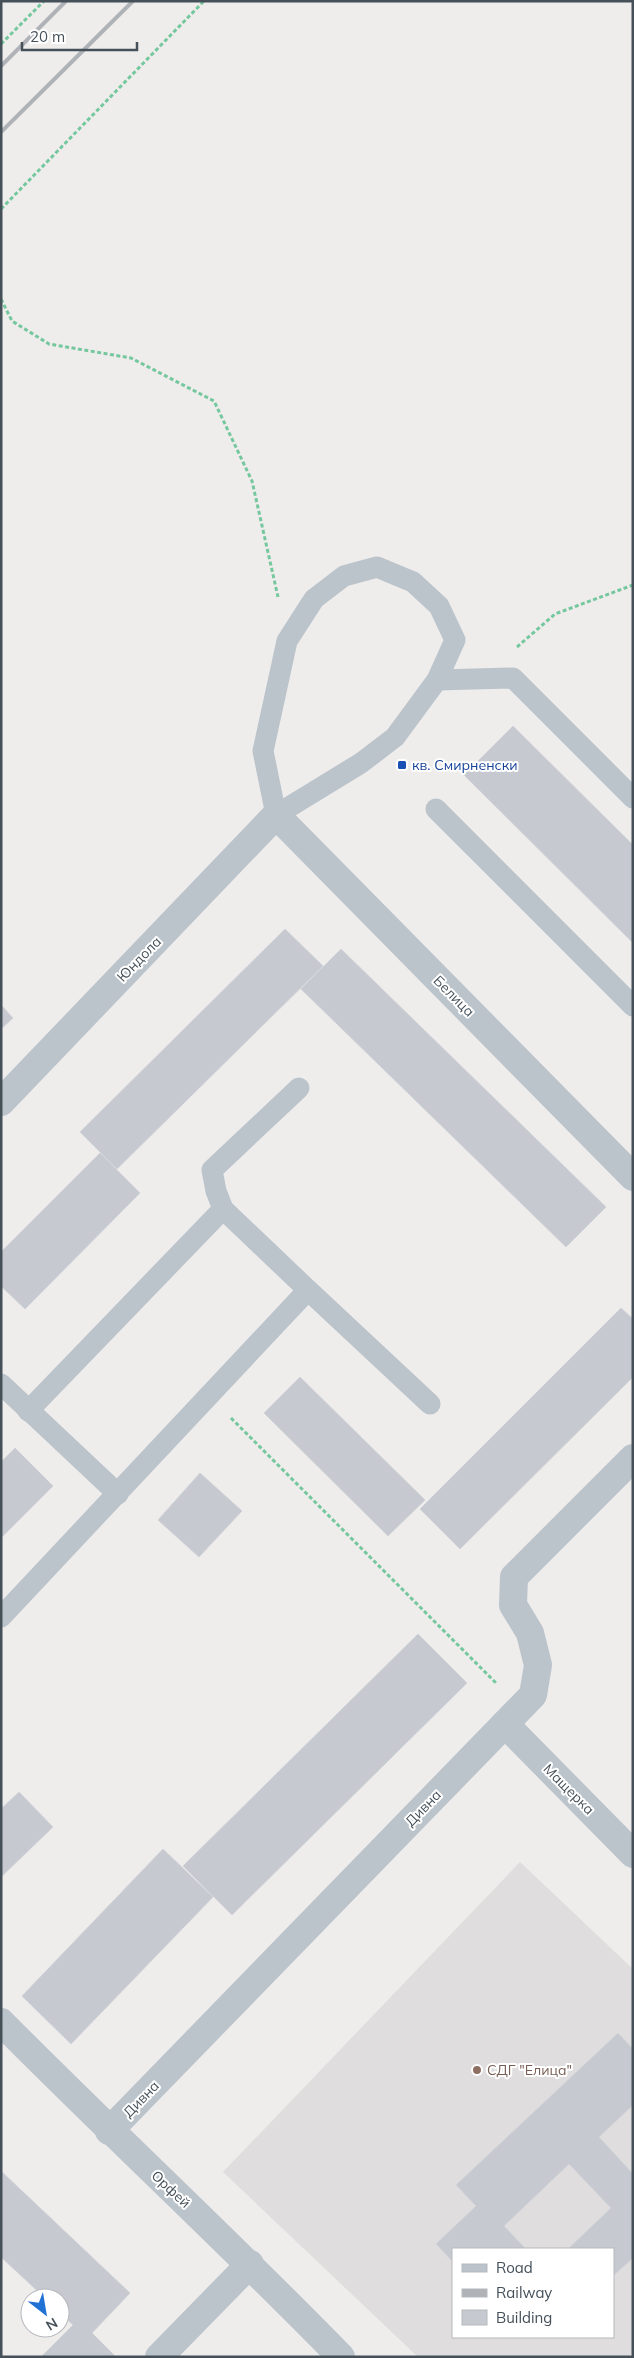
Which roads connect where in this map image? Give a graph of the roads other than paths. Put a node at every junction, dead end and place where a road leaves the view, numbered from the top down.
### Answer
1 (437, 680) junction
2 (633, 798) edge
3 (436, 808) dead end
4 (276, 815) junction
5 (633, 1006) edge
6 (299, 1088) dead end
7 (1, 1102) edge
8 (633, 1177) edge
9 (223, 1208) junction
10 (308, 1290) junction
11 (1, 1384) edge
12 (430, 1404) dead end
13 (28, 1411) junction
14 (633, 1458) edge
15 (118, 1494) junction
16 (1, 1617) edge
17 (513, 1716) junction
18 (633, 1854) edge
19 (1, 2022) edge
20 (109, 2131) junction
21 (250, 2264) junction
22 (159, 2357) edge
23 (341, 2357) edge

1 - 2 lane
1 - 4 lane
1 - 4 lane
3 - 5 lane
4 - 7 street, Юндола
4 - 8 street, Белица
6 - 9 lane
9 - 10 lane
9 - 13 lane
10 - 12 lane
10 - 15 lane
11 - 13 lane
13 - 15 lane
14 - 17 street, Дивна
15 - 16 lane
17 - 18 street, Мащерка
17 - 20 street, Дивна
19 - 20 street, Орфей
20 - 21 street, Орфей
21 - 22 street
21 - 23 street, Орфей

